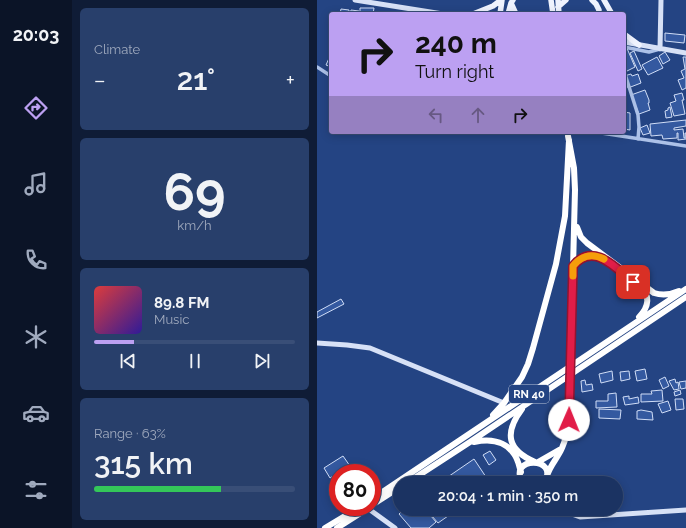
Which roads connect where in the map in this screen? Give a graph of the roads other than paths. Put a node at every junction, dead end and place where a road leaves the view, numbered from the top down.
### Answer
1 (355, 0) edge
2 (502, 0) edge
3 (547, 0) edge
4 (551, 0) edge
5 (558, 0) edge
6 (566, 0) edge
7 (592, 0) edge
8 (604, 0) edge
9 (661, 0) edge
10 (512, 1) edge
11 (555, 7) junction
12 (430, 12) edge
13 (478, 12) edge
14 (500, 12) edge
15 (509, 12) edge
16 (516, 12) edge
17 (554, 12) edge
18 (558, 12) edge
19 (599, 12) edge
20 (610, 12) edge
21 (626, 35) edge
22 (626, 42) edge
23 (639, 45) junction
24 (626, 47) edge
25 (660, 49) junction
26 (686, 53) edge
27 (317, 67) edge
28 (329, 75) edge
29 (626, 82) edge
30 (607, 134) edge
31 (568, 135) edge
32 (638, 139) junction
33 (686, 146) edge
34 (575, 221) junction
35 (573, 266) junction
36 (686, 289) edge
37 (686, 297) edge
38 (632, 325) junction
39 (317, 343) edge
40 (504, 404) junction
41 (525, 404) junction
42 (479, 427) junction
43 (470, 442) junction
44 (562, 448) junction
45 (536, 462) junction
46 (521, 472) junction
47 (418, 476) edge
48 (520, 476) edge
49 (545, 476) edge
50 (547, 476) edge
51 (393, 492) edge
52 (381, 493) edge
53 (381, 499) edge
54 (686, 510) edge
55 (623, 514) edge
56 (345, 516) edge
57 (355, 516) edge
58 (380, 516) edge
59 (577, 516) edge
60 (595, 516) edge
61 (325, 528) edge
62 (337, 528) edge
63 (395, 528) edge

1 - 12 street
2 - 13 main road
2 - 14 main road
3 - 11 main road
4 - 11 main road
5 - 11 main road
6 - 11 main road
7 - 19 main road
8 - 20 main road
9 - 25 street
10 - 15 main road
10 - 16 main road
11 - 17 main road
11 - 18 main road
21 - 23 main road
22 - 23 street
23 - 25 street
24 - 25 street
25 - 26 street
27 - 28 street
29 - 32 street
30 - 32 street
31 - 34 highway
31 - 40 highway
32 - 33 street
34 - 35 highway
34 - 36 highway
35 - 38 highway
35 - 44 highway, bridge
36 - 38 highway, RN 40
37 - 41 highway, RN 40
38 - 42 highway, RN 40
39 - 40 street
40 - 42 highway
41 - 43 highway, RN 40
41 - 45 highway
42 - 52 highway, RN 40
43 - 46 highway
43 - 47 highway, RN 40
44 - 45 highway
44 - 50 highway
45 - 46 highway
45 - 49 highway
46 - 48 highway
51 - 53 highway
54 - 55 street
56 - 61 highway
57 - 62 highway
58 - 63 street
59 - 60 street

